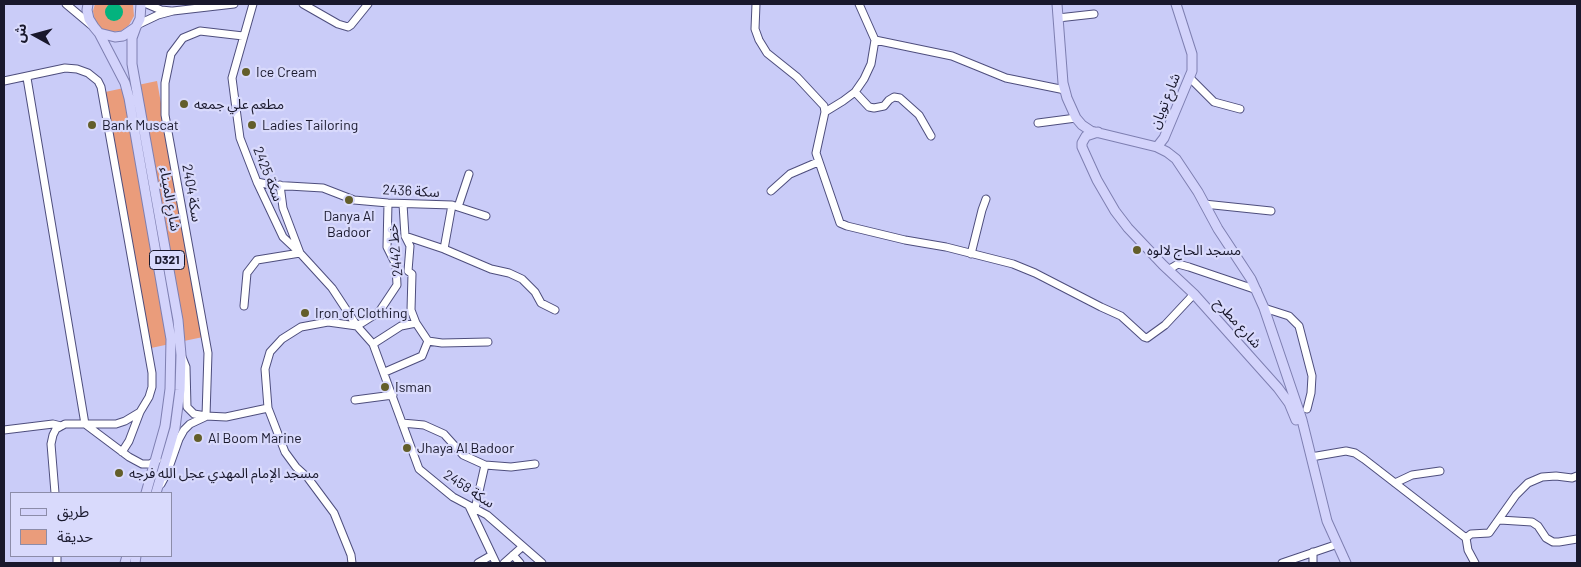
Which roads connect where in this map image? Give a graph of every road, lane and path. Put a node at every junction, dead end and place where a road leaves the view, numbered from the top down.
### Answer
1 (66, 4) edge
2 (88, 4) edge
3 (141, 4) edge
4 (147, 4) edge
5 (234, 4) edge
6 (252, 4) edge
7 (303, 4) edge
8 (368, 4) edge
9 (756, 4) edge
10 (859, 4) edge
11 (1057, 4) edge
12 (1176, 4) edge
13 (174, 11) junction
14 (1094, 14) dead end
15 (1058, 18) junction
16 (136, 26) junction
17 (96, 30) junction
18 (243, 36) junction
19 (875, 40) junction
20 (1189, 77) junction
21 (27, 78) junction
22 (4, 81) edge
23 (1065, 90) junction
24 (855, 92) junction
25 (1240, 109) dead end
26 (825, 112) junction
27 (1076, 118) junction
28 (1038, 123) dead end
29 (1098, 132) junction
30 (931, 136) dead end
31 (1156, 147) junction
32 (818, 162) junction
33 (468, 174) dead end
34 (256, 182) junction
35 (280, 186) junction
36 (771, 191) dead end
37 (986, 199) dead end
38 (388, 203) junction
39 (404, 204) junction
40 (1204, 204) junction
41 (455, 206) junction
42 (1270, 211) dead end
43 (486, 216) dead end
44 (406, 236) junction
45 (444, 249) junction
46 (300, 253) junction
47 (971, 254) junction
48 (1168, 270) junction
49 (1257, 290) junction
50 (1194, 294) junction
51 (244, 306) dead end
52 (1264, 308) junction
53 (555, 310) dead end
54 (416, 324) junction
55 (357, 326) junction
56 (428, 341) junction
57 (488, 342) dead end
58 (373, 344) junction
59 (181, 355) junction
60 (1281, 361) junction
61 (385, 372) junction
62 (1264, 373) junction
63 (393, 395) junction
64 (355, 400) dead end
65 (268, 408) junction
66 (140, 412) junction
67 (1305, 415) junction
68 (206, 416) junction
69 (402, 423) junction
70 (85, 424) junction
71 (61, 426) junction
72 (4, 430) edge
73 (122, 452) junction
74 (1310, 457) junction
75 (157, 460) junction
76 (535, 464) dead end
77 (484, 465) junction
78 (1440, 472) dead end
79 (1577, 476) edge
80 (1395, 483) junction
81 (55, 492) edge
82 (146, 492) edge
83 (156, 492) edge
84 (157, 492) edge
85 (472, 508) junction
86 (1500, 520) junction
87 (1466, 538) junction
88 (1577, 539) edge
89 (1332, 546) junction
90 (522, 547) junction
91 (1313, 552) junction
92 (513, 554) junction
93 (492, 555) junction
94 (352, 563) edge
95 (478, 563) edge
96 (496, 563) edge
97 (504, 563) edge
98 (520, 563) edge
99 (542, 563) edge
100 (1282, 563) edge
101 (1313, 563) edge
102 (1341, 563) edge
103 (1346, 563) edge
104 (1475, 563) edge

1 - 17 street
2 - 17 main road, D321
3 - 16 main road, D321
4 - 13 street
5 - 13 street
6 - 18 street, سكة 2425
7 - 8 street
9 - 26 street
10 - 19 street
11 - 15 main road
12 - 20 main road, شارع تويان
13 - 16 street
14 - 15 street
15 - 23 main road
16 - 17 main road
16 - 59 main road, شارع الميناء / D321
17 - 75 main road, شارع الميناء / D321
18 - 34 street, سكة 2425
18 - 68 street, سكة 2404
19 - 23 street
19 - 24 street
20 - 25 street
20 - 31 main road, شارع تويان
21 - 22 street
21 - 66 street
21 - 70 street
23 - 27 main road
24 - 26 street
24 - 30 street
26 - 32 street
27 - 28 street
27 - 29 main road, شارع مطرح
29 - 31 main road, شارع مطرح
29 - 48 main road, شارع مطرح
31 - 40 main road, شارع مطرح
32 - 36 street
32 - 47 street
33 - 41 street
34 - 35 street, سكة 2436
34 - 46 street, سكة 2425
35 - 38 street, سكة 2436
35 - 46 street
37 - 47 street
38 - 39 street, سكة 2436
38 - 55 street
39 - 41 street, سكة 2436
39 - 44 street, 2442 خط
40 - 42 street
40 - 49 main road, شارع مطرح
41 - 43 street
41 - 45 street, سكة 2436
44 - 45 street
44 - 54 street, 2442 خط
45 - 53 street
46 - 51 street
46 - 55 street, سكة 2425
47 - 50 street
48 - 49 street
48 - 50 main road, شارع مطرح
49 - 52 main road, شارع مطرح
50 - 62 main road, شارع مطرح
52 - 60 main road, شارع مطرح
52 - 67 street
54 - 56 street
54 - 58 street
55 - 58 street, سكة 2458
55 - 65 street
56 - 57 street
56 - 61 street
58 - 61 street, سكة 2458
59 - 68 street
59 - 83 main road, شارع الميناء / D321
60 - 62 main road
60 - 67 main road, شارع مطرح
61 - 63 street, سكة 2458
62 - 89 main road, شارع مطرح
63 - 64 street
63 - 69 street, سكة 2458
65 - 68 street
65 - 94 street
66 - 70 street
66 - 73 street
67 - 74 main road, شارع مطرح
68 - 84 street
69 - 77 street
69 - 85 street, سكة 2458
70 - 71 street
70 - 73 street
71 - 72 street
71 - 81 street
73 - 75 street
74 - 80 street
74 - 103 main road, شارع مطرح
75 - 82 main road, شارع الميناء / D321
76 - 77 street
77 - 85 street
78 - 80 street
79 - 86 street
80 - 87 street
85 - 90 street, سكة 2458
85 - 93 street
86 - 87 street
86 - 88 street
87 - 104 street
89 - 91 street
89 - 102 main road, شارع مطرح
90 - 92 street
90 - 99 street, سكة 2458
91 - 100 street
91 - 101 street
92 - 97 street
92 - 98 street
93 - 95 street
93 - 96 street

